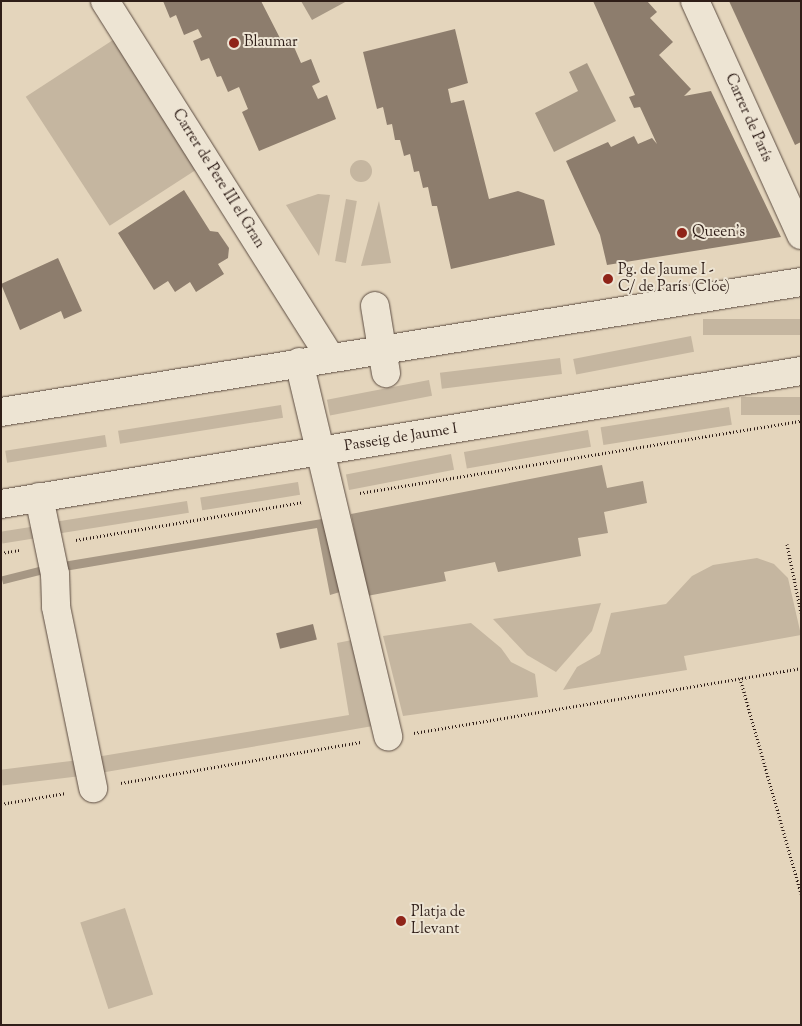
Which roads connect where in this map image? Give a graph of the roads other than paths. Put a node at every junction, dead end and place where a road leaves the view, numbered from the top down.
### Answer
1 (105, 1) edge
2 (695, 1) edge
3 (801, 235) edge
4 (801, 282) edge
5 (375, 306) dead end
6 (330, 357) junction
7 (384, 361) junction
8 (299, 362) junction
9 (801, 371) edge
10 (1, 412) edge
11 (321, 451) junction
12 (39, 498) junction
13 (1, 504) edge
14 (388, 737) dead end
15 (92, 788) dead end

1 - 6 street, Carrer de Pere III el Gran
2 - 3 street, Carrer de París
4 - 7 street
5 - 7 street
6 - 7 street
6 - 8 street
8 - 10 street
8 - 11 street
9 - 11 street, Passeig de Jaume I
11 - 12 street, Passeig de Jaume I
11 - 14 street
12 - 13 street, Passeig de Jaume I
12 - 15 street

